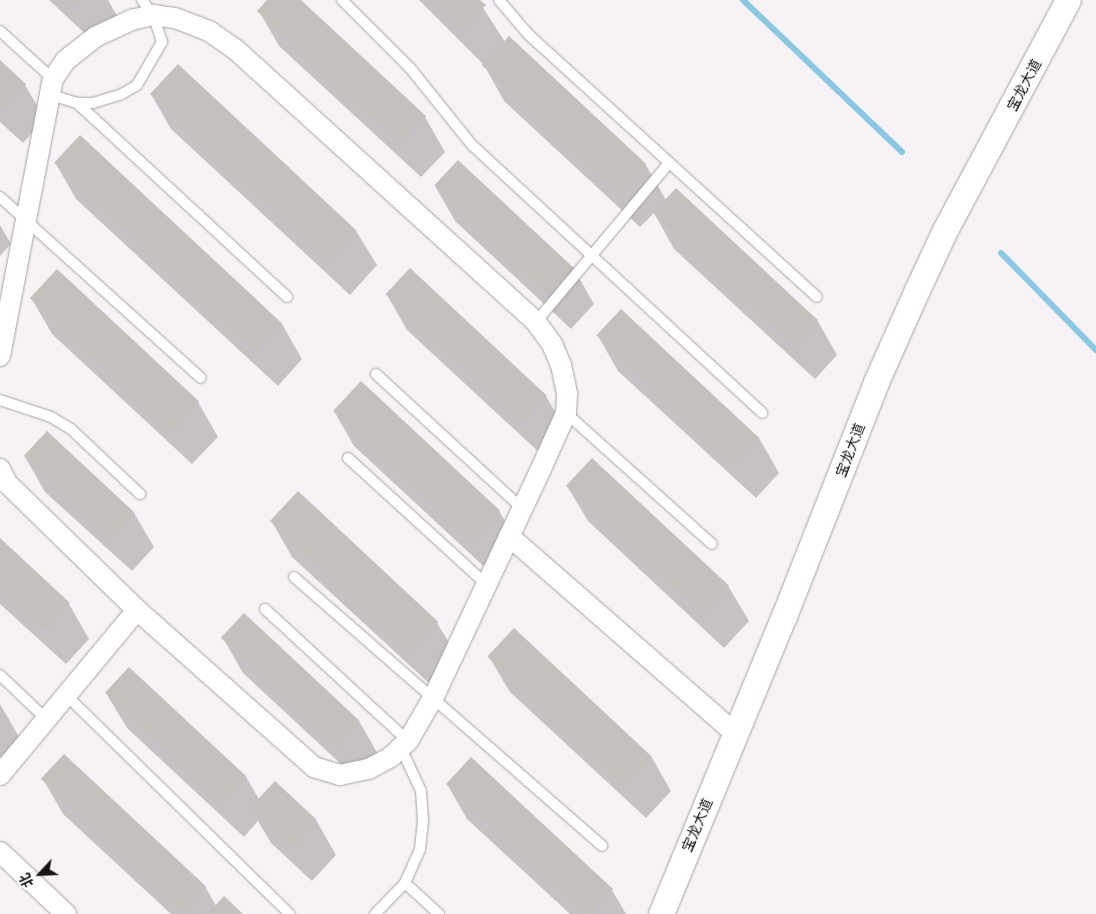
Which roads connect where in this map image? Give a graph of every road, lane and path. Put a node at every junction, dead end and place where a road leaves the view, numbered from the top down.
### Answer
1 (342, 0) edge
2 (499, 0) edge
3 (1068, 0) edge
4 (148, 7) edge
5 (0, 31) edge
6 (52, 87) junction
7 (77, 103) junction
8 (669, 163) junction
9 (0, 197) edge
10 (26, 222) junction
11 (591, 256) junction
12 (287, 297) dead end
13 (817, 297) dead end
14 (536, 322) junction
15 (0, 353) edge
16 (376, 374) dead end
17 (201, 378) dead end
18 (0, 400) edge
19 (566, 413) junction
20 (762, 413) dead end
21 (348, 458) dead end
22 (0, 469) edge
23 (140, 494) dead end
24 (522, 509) junction
25 (510, 536) junction
26 (712, 544) dead end
27 (294, 577) dead end
28 (487, 584) junction
29 (265, 609) dead end
30 (137, 610) junction
31 (0, 675) edge
32 (66, 695) junction
33 (433, 698) junction
34 (46, 719) junction
35 (735, 733) junction
36 (404, 744) junction
37 (0, 775) edge
38 (602, 846) dead end
39 (0, 852) edge
40 (405, 883) junction
41 (66, 914) edge
42 (290, 914) edge
43 (375, 914) edge
44 (440, 914) edge
45 (661, 914) edge

1 - 11 lane
2 - 8 lane
3 - 35 street, 宝龙大道
4 - 6 street
4 - 7 lane
4 - 14 street
5 - 6 lane
6 - 7 lane
6 - 10 street
7 - 12 lane
8 - 11 lane
8 - 13 lane
9 - 10 lane
10 - 15 street
10 - 17 lane
11 - 14 lane
11 - 20 lane
14 - 19 street
16 - 24 lane
18 - 23 lane
19 - 24 street
19 - 26 lane
21 - 28 lane
22 - 30 street
24 - 25 street
25 - 28 street
25 - 35 street
27 - 33 lane
28 - 33 street
29 - 36 lane
30 - 32 street
30 - 36 street
31 - 34 lane
32 - 34 street
32 - 42 lane
33 - 36 street
33 - 38 lane
34 - 37 street
35 - 45 street, 宝龙大道
36 - 40 lane
39 - 41 street
40 - 43 lane
40 - 44 lane

